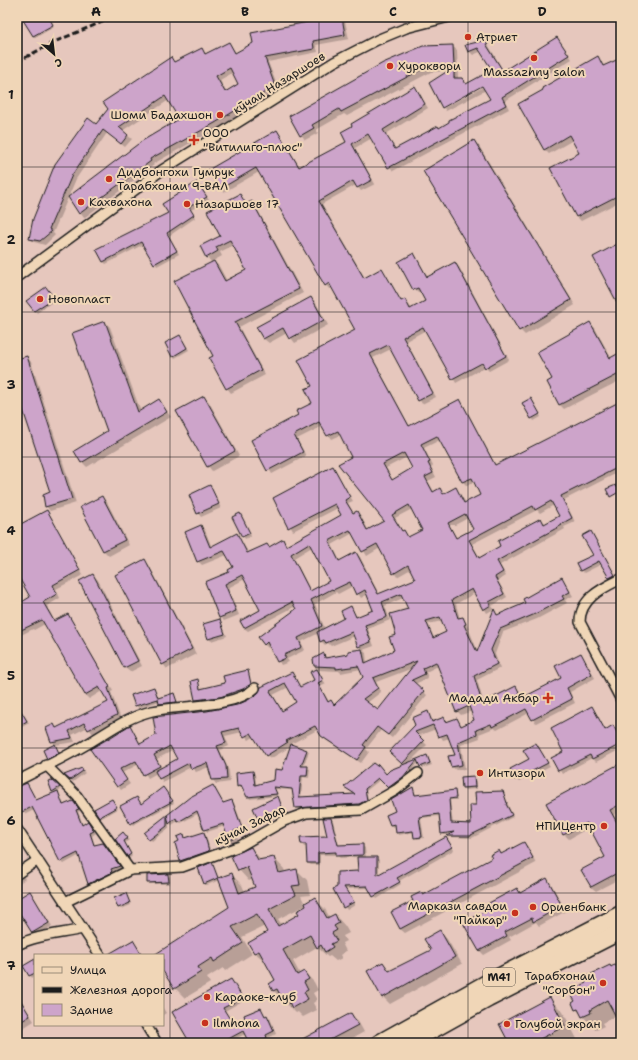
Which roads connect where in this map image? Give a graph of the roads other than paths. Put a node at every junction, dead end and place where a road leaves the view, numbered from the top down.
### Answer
1 (449, 17) edge
2 (17, 277) edge
3 (621, 578) edge
4 (255, 688) dead end
5 (621, 700) edge
6 (46, 766) junction
7 (418, 773) dead end
8 (17, 781) edge
9 (17, 829) edge
10 (38, 860) junction
11 (130, 870) junction
12 (17, 874) edge
13 (65, 902) junction
14 (621, 914) edge
15 (83, 929) junction
16 (613, 929) edge
17 (17, 944) edge
18 (99, 954) edge
19 (467, 1002) junction
20 (147, 1026) edge
21 (383, 1042) edge
22 (157, 1043) edge
23 (409, 1043) edge

1 - 2 street, кӯчаи Назаршоев
3 - 5 street
4 - 6 street
6 - 8 street
6 - 11 street
7 - 11 street, кӯчаи Зафар
9 - 10 street
10 - 12 street
10 - 13 street
11 - 13 street, кӯчаи Зафар
13 - 15 street
14 - 16 highway, M41
15 - 17 street
15 - 18 street
16 - 19 highway, M41
19 - 21 highway, M41
19 - 23 highway, M41
20 - 22 street

